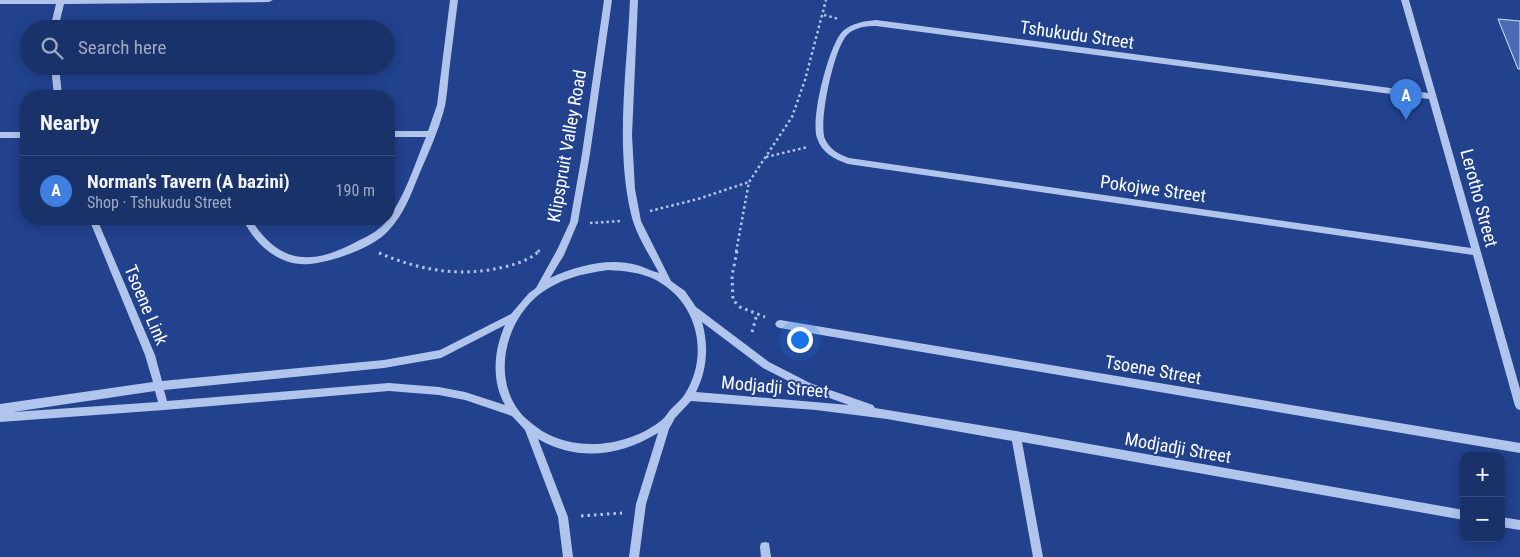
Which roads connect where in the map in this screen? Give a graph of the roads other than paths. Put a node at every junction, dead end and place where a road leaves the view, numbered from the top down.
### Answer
1 (269, 0) edge
2 (454, 0) edge
3 (608, 0) edge
4 (634, 0) edge
5 (1405, 0) edge
6 (61, 1) edge
7 (0, 2) edge
8 (56, 20) edge
9 (56, 75) edge
10 (57, 90) edge
11 (1433, 97) junction
12 (20, 134) edge
13 (395, 134) edge
14 (431, 134) junction
15 (0, 135) edge
16 (826, 147) joint
17 (395, 214) edge
18 (96, 225) edge
19 (250, 225) edge
20 (389, 225) edge
21 (1476, 252) junction
22 (668, 283) junction
23 (539, 290) junction
24 (693, 309) junction
25 (515, 316) junction
26 (780, 324) road end
27 (158, 386) junction
28 (690, 396) junction
29 (164, 406) junction
30 (1520, 406) edge
31 (0, 409) edge
32 (515, 413) junction
33 (887, 414) junction
34 (0, 417) edge
35 (668, 421) junction
36 (529, 428) junction
37 (1016, 436) junction
38 (1520, 448) edge
39 (1460, 514) edge
40 (1505, 523) edge
41 (1520, 525) edge
42 (568, 557) edge
43 (634, 557) edge
44 (1038, 557) edge

1 - 6 street
2 - 14 street
3 - 23 street, Klipspruit Valley Road
4 - 22 street
5 - 11 street, Lerotho Street
6 - 7 street
6 - 8 street
9 - 10 street
11 - 16 street, Tshukudu Street
11 - 21 street, Lerotho Street
12 - 15 street
13 - 14 street
14 - 17 street
16 - 21 street, Pokojwe Street
18 - 27 street, Tsoene Link
19 - 20 street
21 - 30 street, Lerotho Street
22 - 23 street
22 - 24 street
23 - 25 street
24 - 28 street
24 - 33 street, Modjadji Street
25 - 27 street
25 - 32 street
26 - 38 street, Tsoene Street
27 - 29 street, Tsoene Link
27 - 31 street
28 - 33 street, Modjadji Street
28 - 35 street
29 - 32 street
29 - 34 street
32 - 36 street
33 - 37 street, Modjadji Street
35 - 36 street
35 - 43 street
36 - 42 street
37 - 39 street, Modjadji Street
37 - 44 street
40 - 41 street

